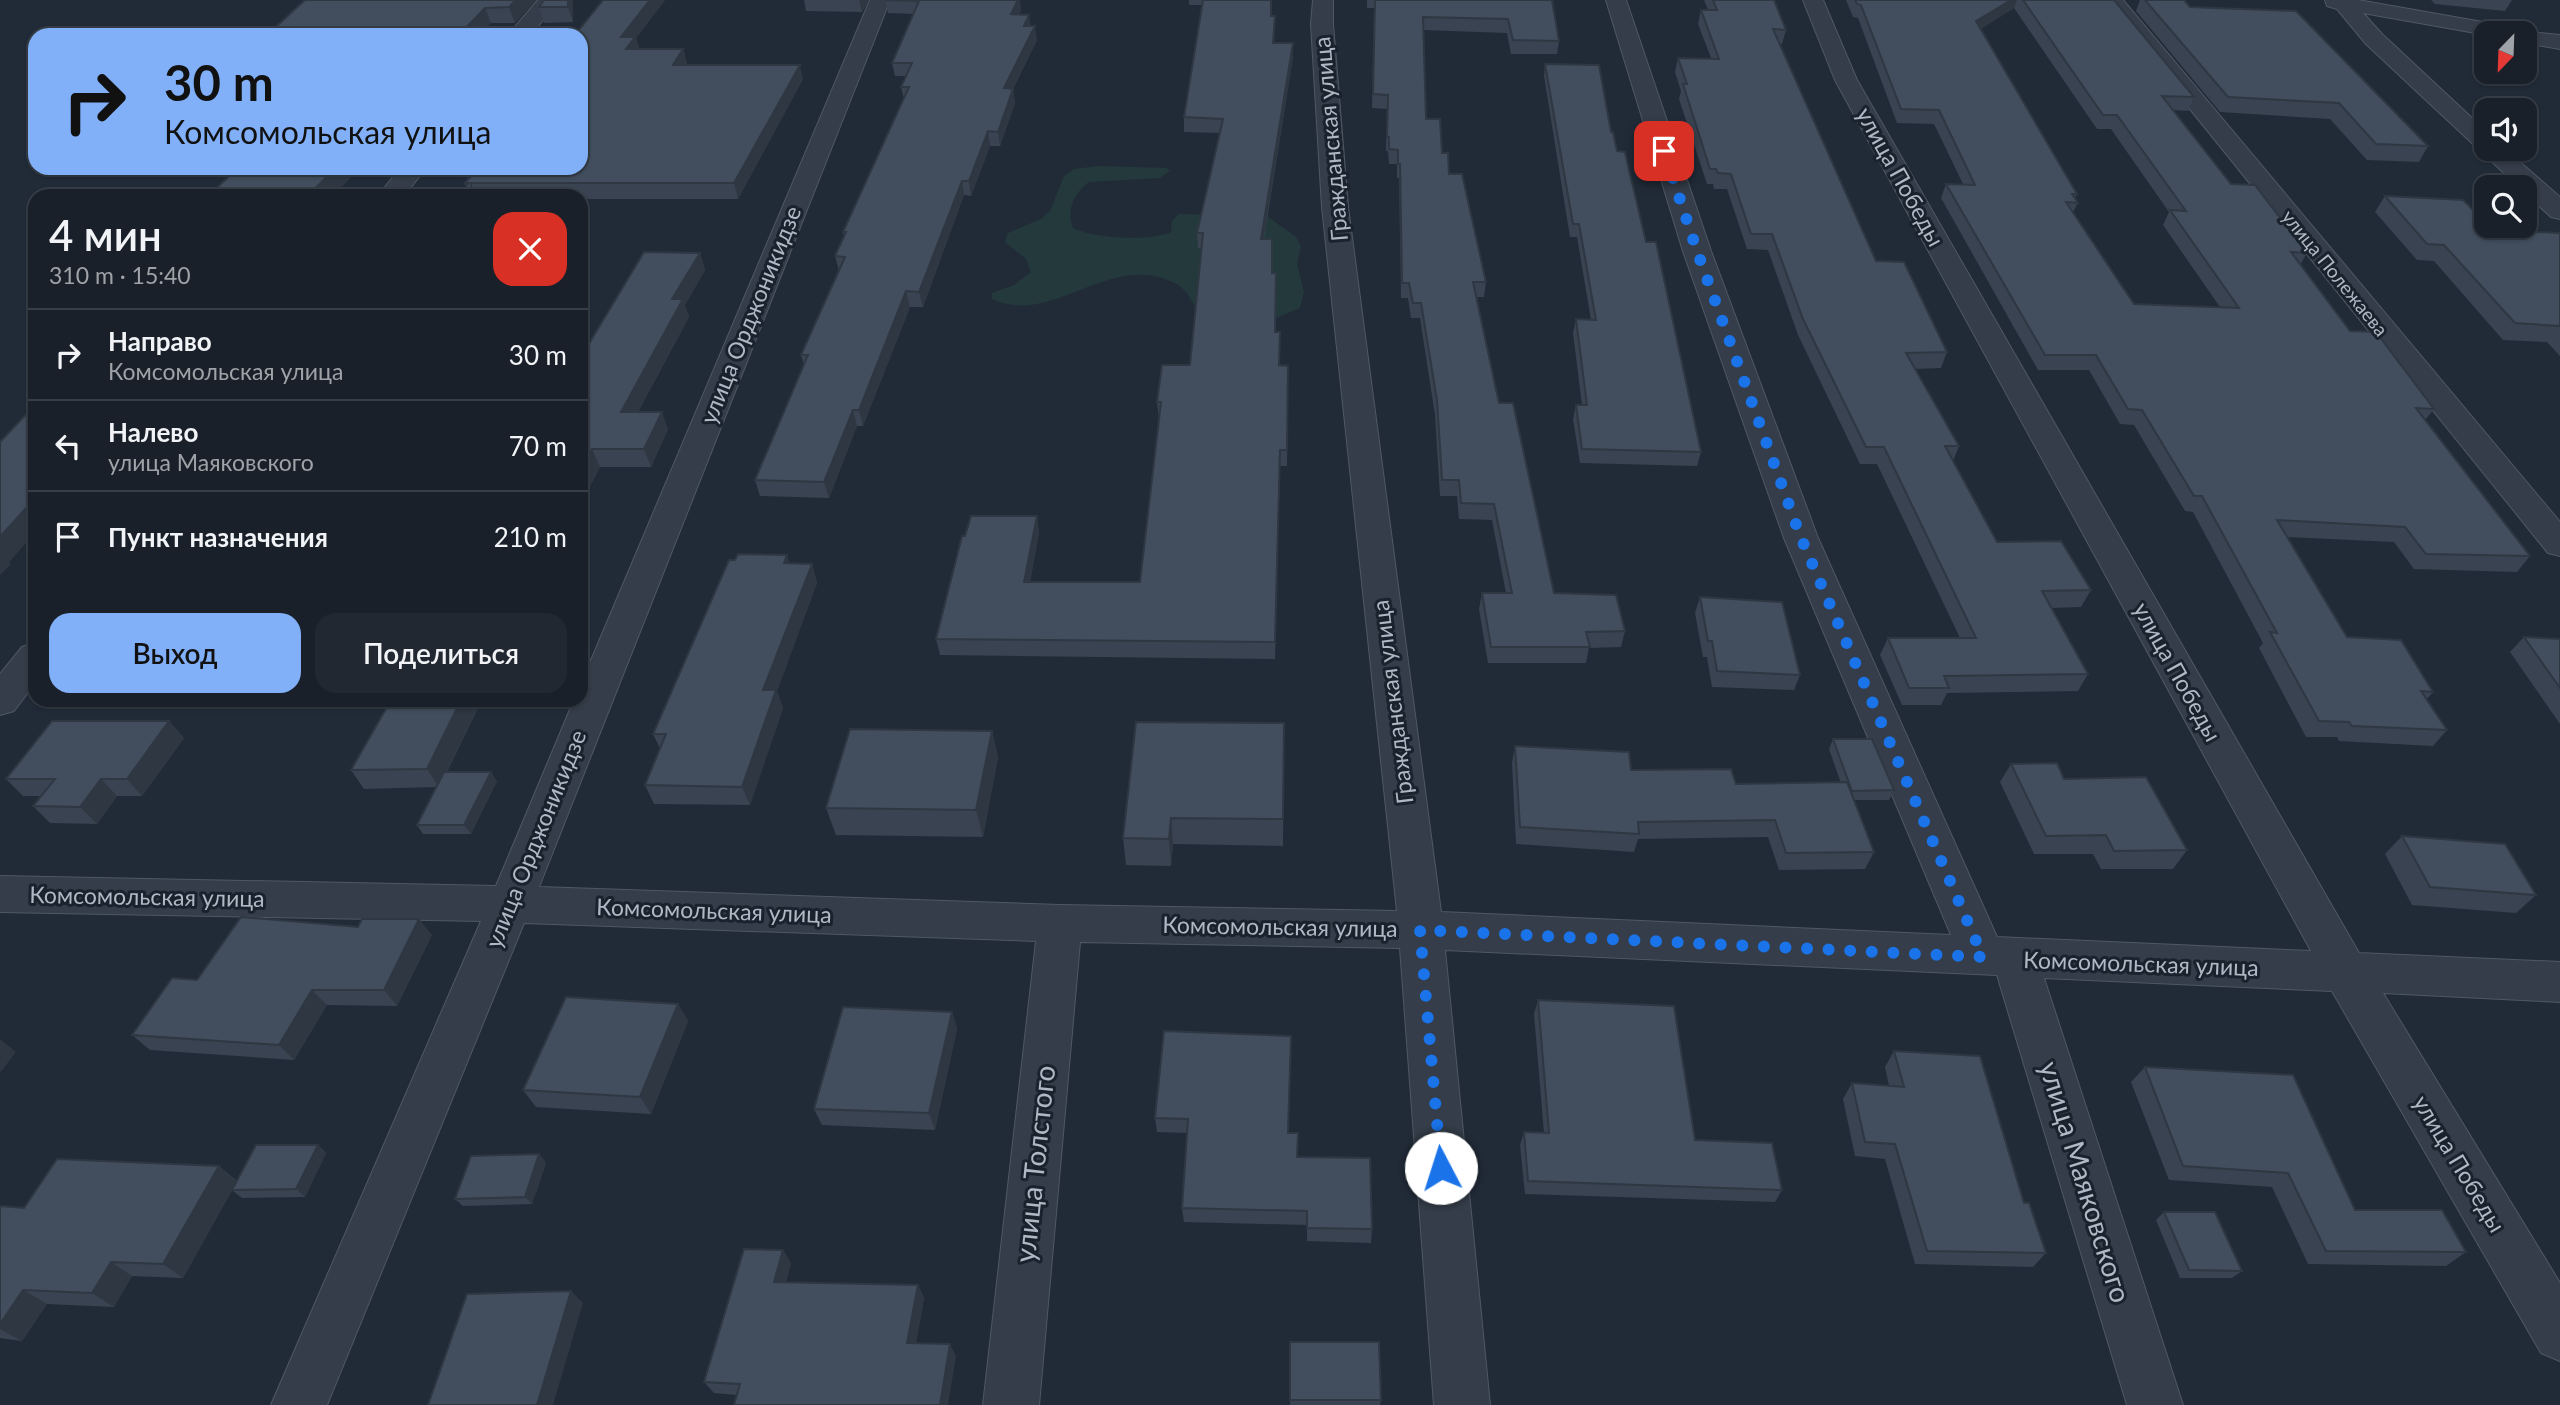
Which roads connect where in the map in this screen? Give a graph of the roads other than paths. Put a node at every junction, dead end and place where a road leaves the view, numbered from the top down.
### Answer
1 (549, 0) edge
2 (880, 0) edge
3 (1323, 0) edge
4 (1616, 0) edge
5 (1813, 0) edge
6 (2112, 0) edge
7 (2333, 2) edge
8 (2474, 27) edge
9 (525, 28) edge
10 (2538, 38) edge
11 (2560, 42) edge
12 (2474, 133) edge
13 (2504, 161) edge
14 (408, 175) edge
15 (396, 189) edge
16 (2560, 211) edge
17 (2560, 545) edge
18 (28, 665) edge
19 (0, 701) edge
20 (0, 894) edge
21 (510, 904) junction
22 (1060, 923) junction
23 (1420, 930) junction
24 (1999, 958) junction
25 (2346, 973) junction
26 (2560, 982) edge
27 (2560, 1334) edge
28 (299, 1405) edge
29 (1011, 1405) edge
30 (1462, 1405) edge
31 (2155, 1405) edge

1 - 9 street
2 - 21 street, улица Орджоникидзе
3 - 23 street, Гражданская улица
4 - 24 street, улица Маяковского
5 - 25 street, улица Победы
6 - 17 street, улица Полежаева
7 - 8 street
7 - 12 street
10 - 11 street
13 - 16 street
14 - 15 street
18 - 19 street
20 - 21 street, Комсомольская улица
21 - 22 street, Комсомольская улица
21 - 28 street, улица Орджоникидзе
22 - 23 street, Комсомольская улица
22 - 29 street, улица Толстого
23 - 24 street, Комсомольская улица
23 - 30 street, Гражданская улица
24 - 25 street, Комсомольская улица
24 - 31 street, улица Маяковского
25 - 26 street, Комсомольская улица
25 - 27 street, улица Победы

